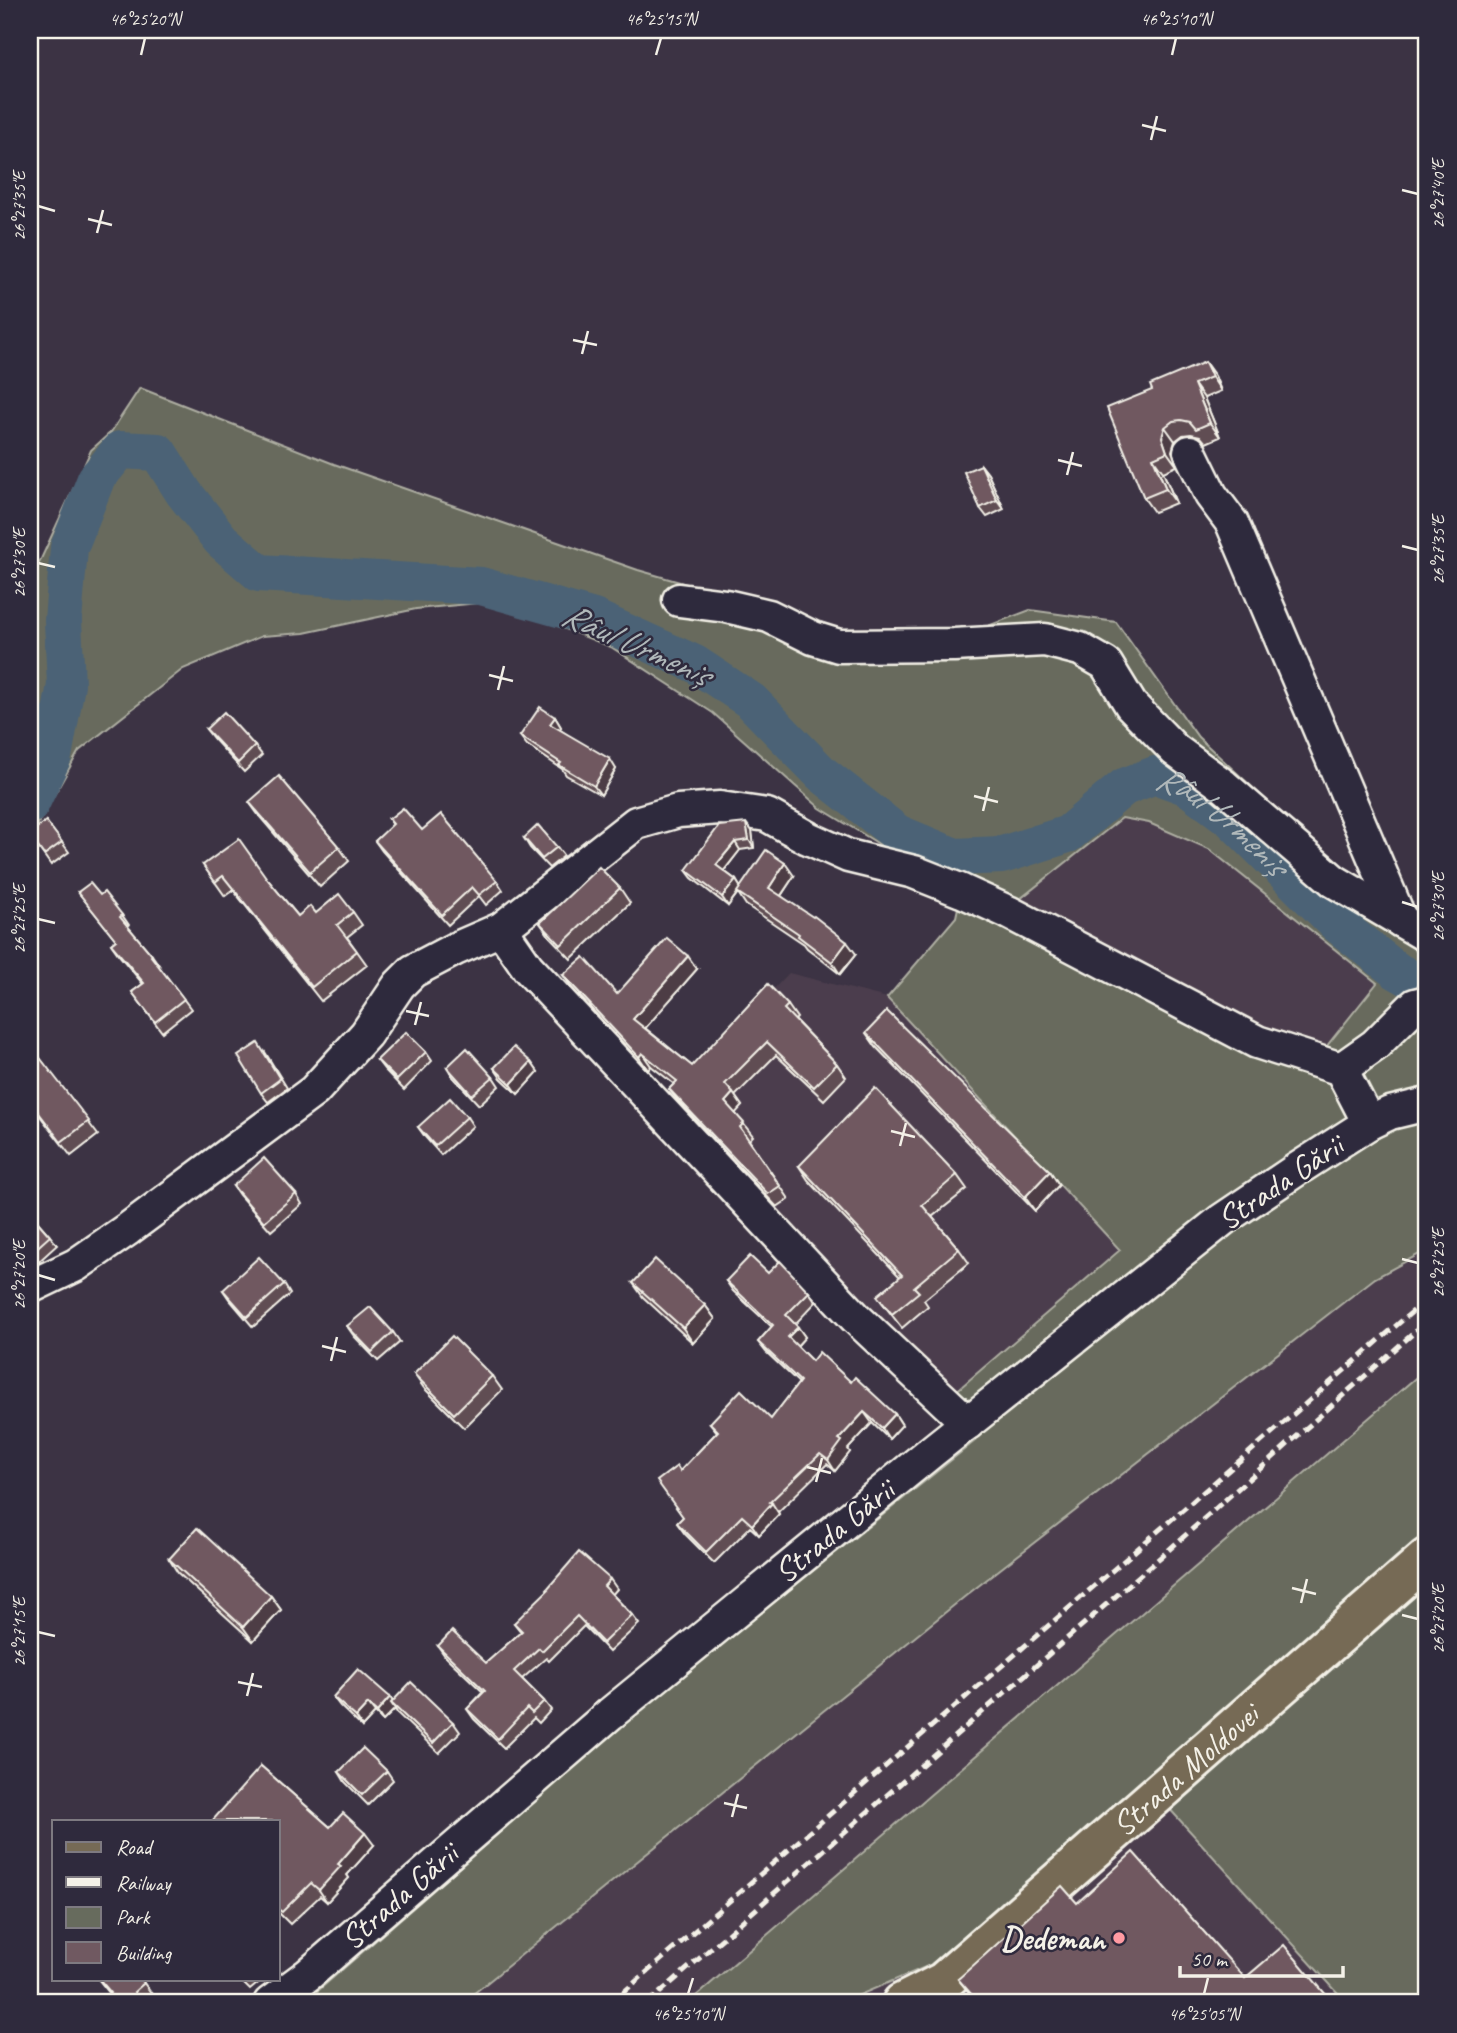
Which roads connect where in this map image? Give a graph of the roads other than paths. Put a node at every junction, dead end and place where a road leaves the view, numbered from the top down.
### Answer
1 (1190, 452) dead end
2 (679, 600) dead end
3 (501, 929) junction
4 (1414, 929) edge
5 (1421, 1003) edge
6 (1341, 1069) junction
7 (1427, 1104) edge
8 (1369, 1123) junction
9 (30, 1287) edge
10 (968, 1423) junction
11 (1427, 1558) edge
12 (937, 1993) edge
13 (270, 2003) edge
14 (902, 2003) edge

1 - 4 street
2 - 4 street
3 - 6 street
3 - 9 street
3 - 10 street
5 - 6 street
6 - 8 street
7 - 8 street, Strada Gării
8 - 10 street, Strada Gării
10 - 13 street, Strada Gării
11 - 12 main road, Strada Moldovei
12 - 14 main road, Strada Moldovei

